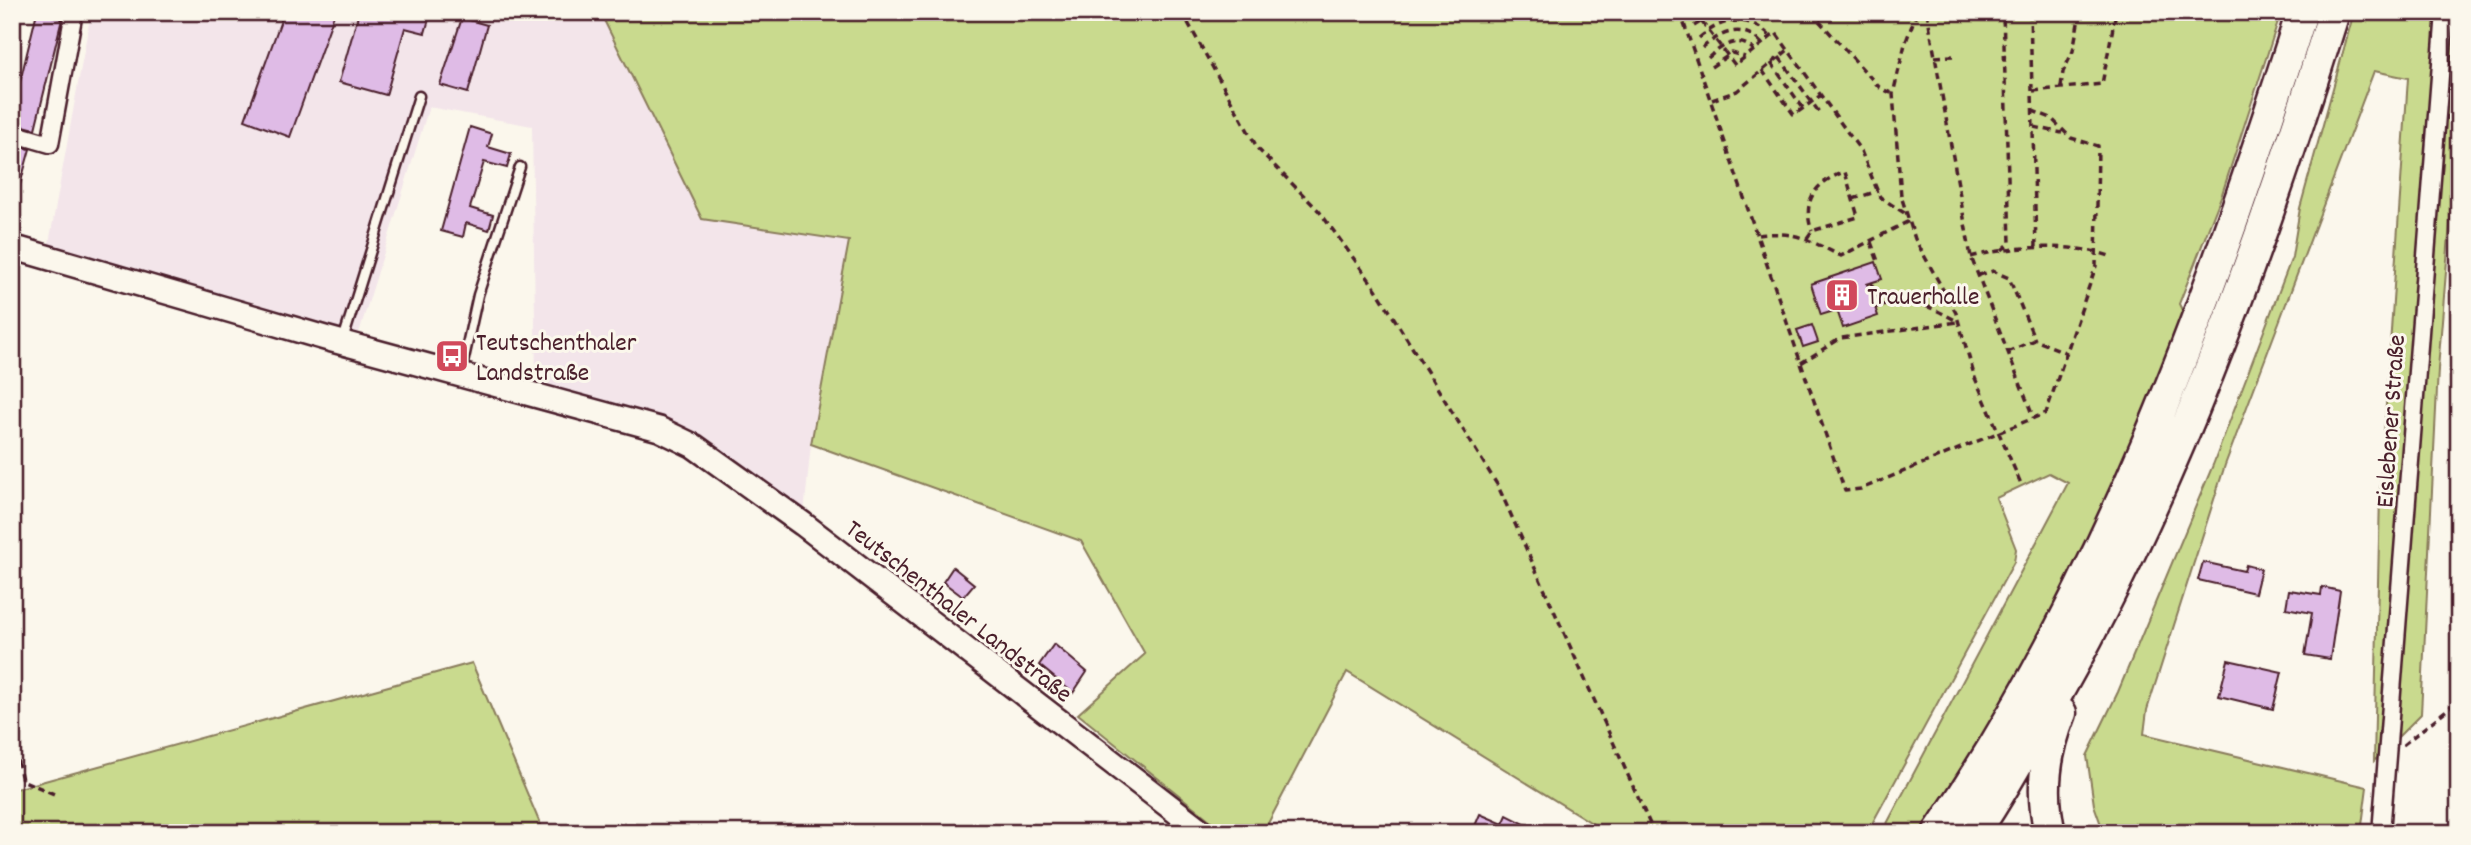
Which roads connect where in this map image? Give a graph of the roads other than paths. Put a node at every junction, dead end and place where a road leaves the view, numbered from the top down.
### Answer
1 (75, 12) edge
2 (2302, 12) edge
3 (2334, 12) edge
4 (2445, 12) edge
5 (419, 96) dead end
6 (12, 133) edge
7 (520, 167) dead end
8 (12, 247) edge
9 (342, 342) junction
10 (460, 375) junction
11 (2109, 596) junction
12 (1204, 833) edge
13 (1938, 833) edge
14 (1974, 833) edge
15 (2050, 833) edge
16 (2381, 833) edge

1 - 6 street
2 - 13 highway
3 - 11 highway
4 - 16 street, Eislebener Straße
5 - 9 lane
7 - 10 lane
8 - 9 street, Teutschenthaler Landstraße
9 - 10 street, Teutschenthaler Landstraße
10 - 12 street, Teutschenthaler Landstraße
11 - 14 highway
11 - 15 highway

